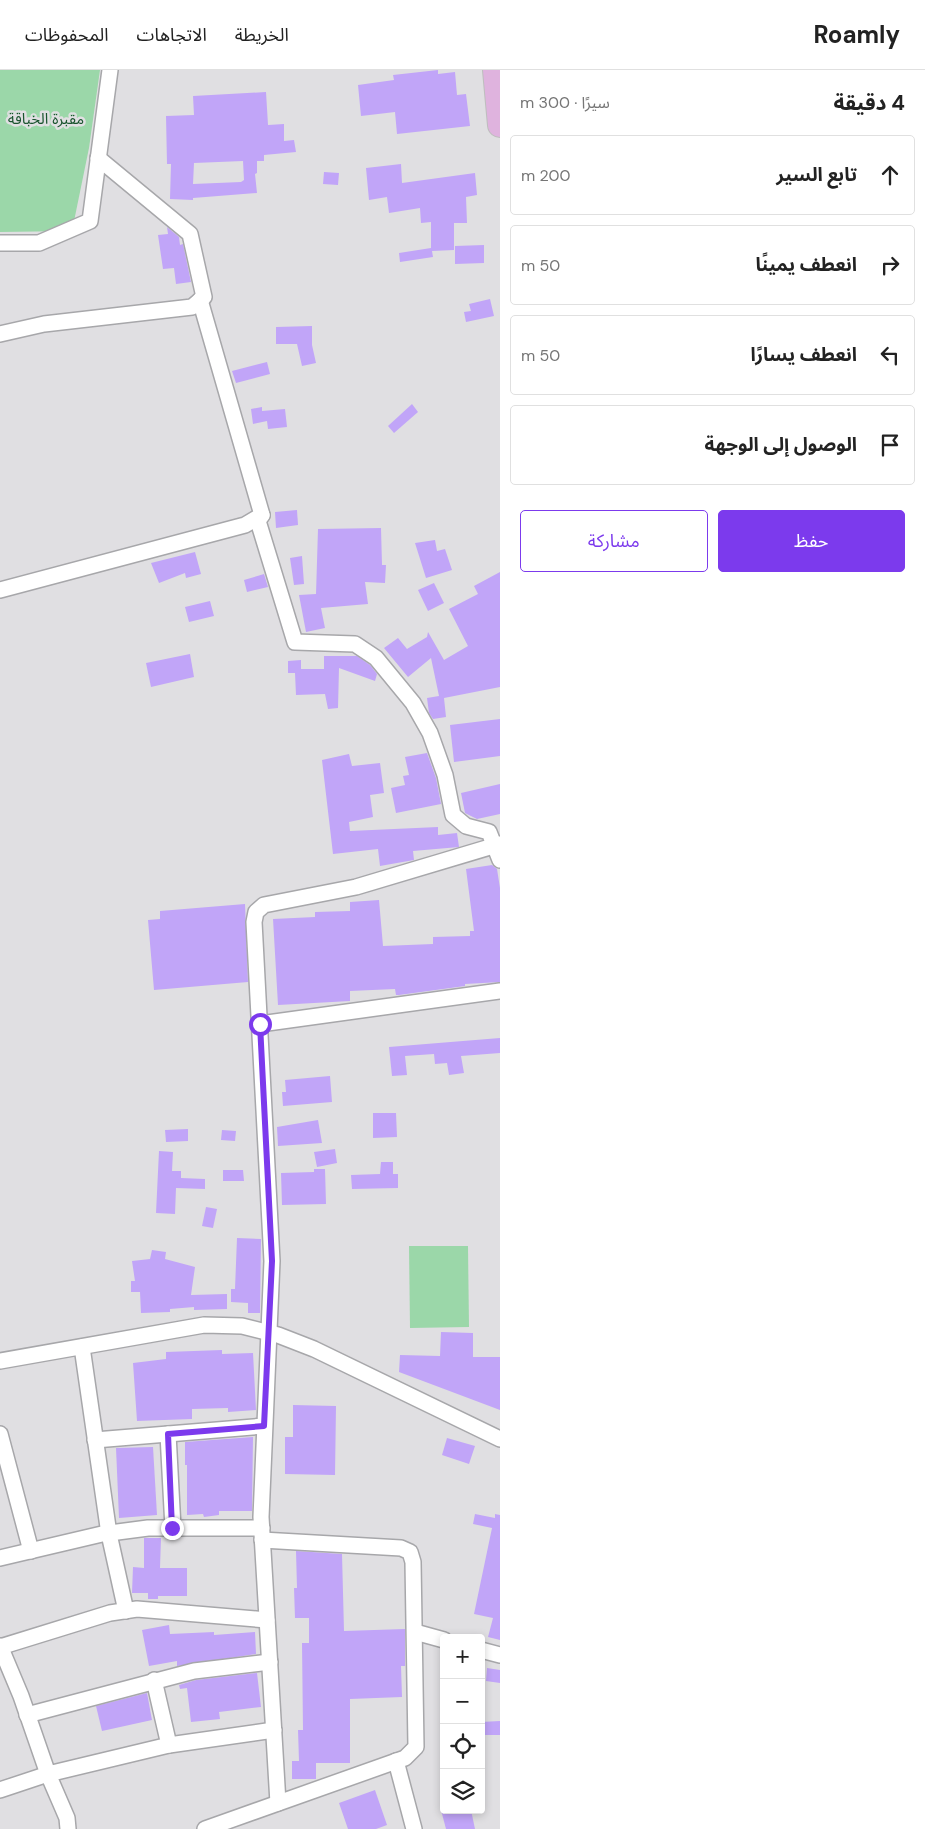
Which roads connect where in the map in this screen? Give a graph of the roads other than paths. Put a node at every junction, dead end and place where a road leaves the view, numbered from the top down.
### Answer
1 (110, 70) edge
2 (495, 70) edge
3 (500, 125) edge
4 (98, 158) junction
5 (0, 243) edge
6 (200, 300) junction
7 (0, 334) edge
8 (262, 515) junction
9 (0, 590) edge
10 (498, 850) edge
11 (500, 991) edge
12 (260, 1024) junction
13 (270, 1333) junction
14 (82, 1347) junction
15 (0, 1361) edge
16 (264, 1426) junction
17 (0, 1434) edge
18 (168, 1434) junction
19 (500, 1439) edge
20 (95, 1440) junction
21 (172, 1528) junction
22 (109, 1534) junction
23 (262, 1534) junction
24 (31, 1551) junction
25 (0, 1558) edge
26 (126, 1611) junction
27 (267, 1620) junction
28 (415, 1632) junction
29 (440, 1639) edge
30 (0, 1647) edge
31 (485, 1651) edge
32 (500, 1655) edge
33 (270, 1662) junction
34 (154, 1680) junction
35 (28, 1715) junction
36 (274, 1730) junction
37 (169, 1745) junction
38 (396, 1762) junction
39 (48, 1774) junction
40 (0, 1790) edge
41 (278, 1803) junction
42 (68, 1829) edge
43 (205, 1829) edge
44 (414, 1829) edge

1 - 4 street
2 - 3 main road
4 - 5 street
4 - 6 street
6 - 7 street
6 - 8 street
8 - 9 street
8 - 10 street
10 - 12 street
11 - 12 street
12 - 13 street
13 - 14 street
13 - 16 street
13 - 19 street
14 - 15 street
14 - 20 street
16 - 18 street
16 - 23 street
17 - 24 street
18 - 20 street
18 - 21 street
20 - 22 street
21 - 22 street
21 - 23 street
22 - 24 street
22 - 26 street
23 - 27 street
23 - 28 street
24 - 25 street
26 - 27 street
26 - 30 street
27 - 33 street
28 - 29 street
28 - 38 street
30 - 35 street
31 - 32 street
33 - 34 street
33 - 36 street
34 - 35 street
34 - 37 street
35 - 39 street
36 - 37 street
36 - 41 street
37 - 39 street
38 - 41 street
38 - 44 street
39 - 40 street
39 - 42 street
41 - 43 street

